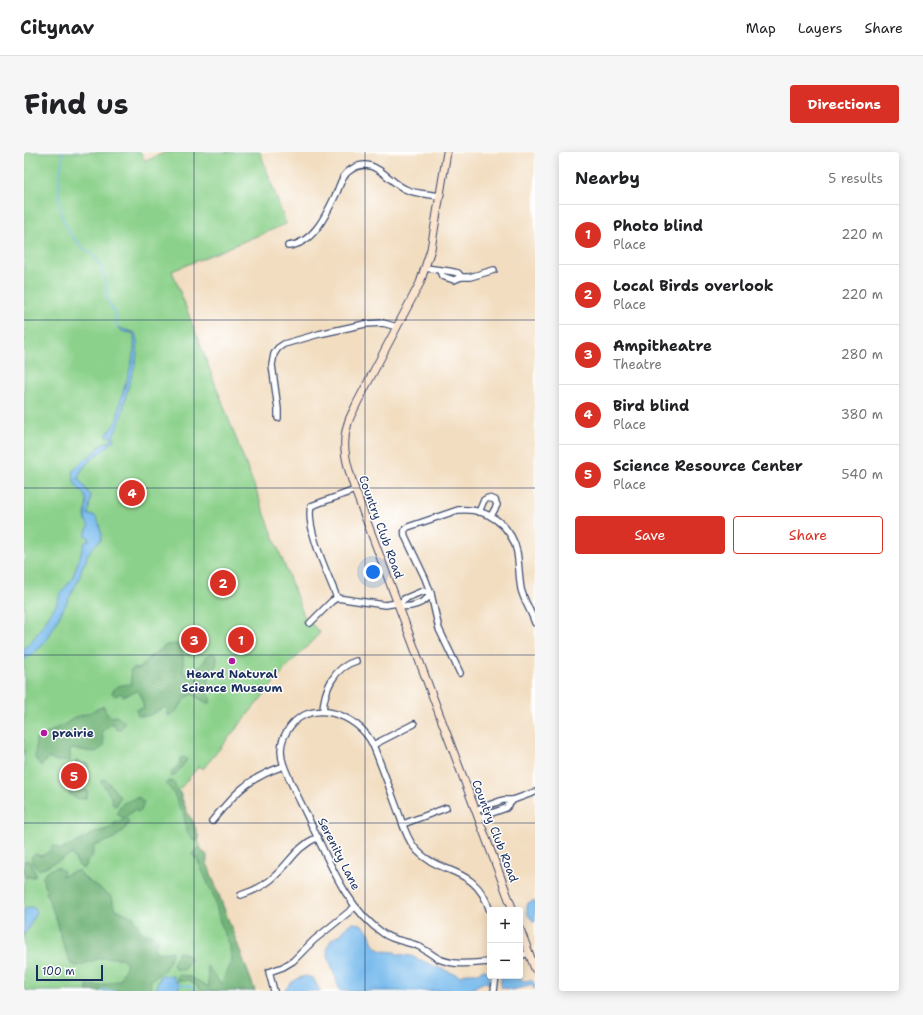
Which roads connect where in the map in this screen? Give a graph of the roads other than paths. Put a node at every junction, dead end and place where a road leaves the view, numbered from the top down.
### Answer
1 (447, 152) edge
2 (439, 196) junction
3 (288, 246) dead end
4 (426, 268) junction
5 (494, 270) dead end
6 (397, 327) junction
7 (278, 418) dead end
8 (355, 490) junction
9 (479, 512) junction
10 (491, 516) junction
11 (431, 594) junction
12 (337, 598) junction
13 (398, 605) junction
14 (310, 623) dead end
15 (535, 623) edge
16 (356, 661) dead end
17 (460, 673) dead end
18 (323, 711) junction
19 (414, 724) dead end
20 (374, 745) junction
21 (284, 766) junction
22 (535, 792) edge
23 (513, 800) junction
24 (446, 808) dead end
25 (475, 810) junction
26 (478, 818) junction
27 (212, 821) dead end
28 (403, 824) junction
29 (318, 837) junction
30 (241, 895) dead end
31 (355, 907) junction
32 (488, 907) edge
33 (512, 907) edge
34 (523, 937) edge
35 (529, 953) junction
36 (523, 955) edge
37 (487, 962) edge
38 (535, 969) edge
39 (496, 979) edge
40 (274, 991) edge
41 (494, 991) edge

1 - 2 main road, Country Club Road
2 - 3 street
2 - 4 main road, Country Club Road
4 - 5 street
4 - 6 main road, Country Club Road
6 - 7 street
6 - 8 main road, Country Club Road
8 - 12 street
8 - 13 main road, Country Club Road
9 - 10 street
9 - 10 street
9 - 11 street
10 - 15 street
11 - 13 street
11 - 13 street
11 - 17 street
12 - 13 street
12 - 14 street
13 - 25 main road, Country Club Road
16 - 18 street
18 - 20 street
18 - 21 street, Serenity Lane
19 - 20 street
20 - 28 street
21 - 27 street
21 - 29 street, Serenity Lane
22 - 23 street
23 - 25 street
23 - 26 street
24 - 28 street
25 - 26 main road, Country Club Road
26 - 33 main road, Country Club Road
28 - 32 street
29 - 30 street
29 - 31 street, Serenity Lane
31 - 37 street, Serenity Lane
31 - 40 street
34 - 35 main road
35 - 36 street
35 - 38 main road
39 - 41 street

